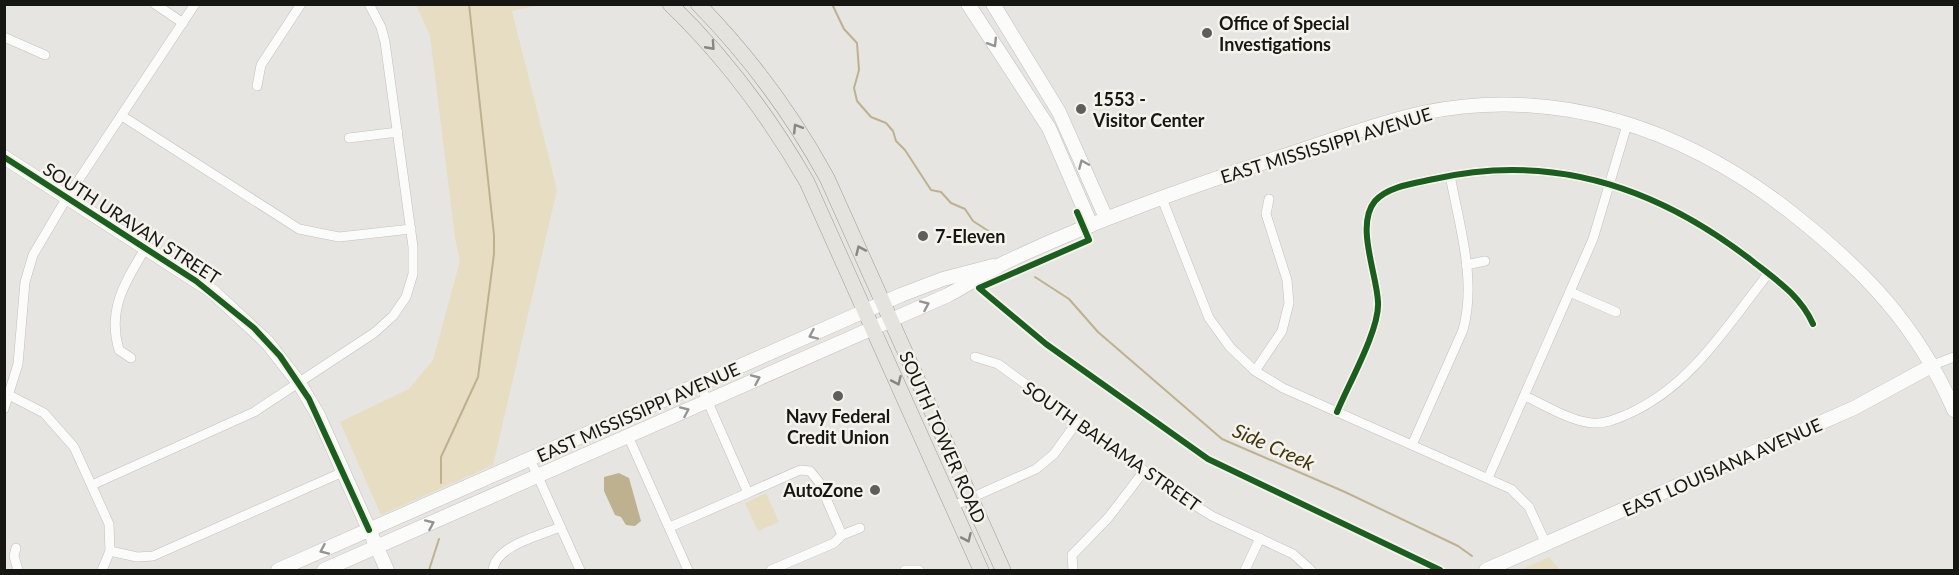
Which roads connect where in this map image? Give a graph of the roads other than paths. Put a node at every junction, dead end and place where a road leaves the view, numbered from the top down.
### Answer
1 (155, 4) edge
2 (195, 4) edge
3 (301, 4) edge
4 (369, 4) edge
5 (670, 4) edge
6 (698, 4) edge
7 (968, 4) edge
8 (993, 4) edge
9 (183, 23) junction
10 (4, 37) edge
11 (45, 55) dead end
12 (1028, 59) junction
13 (1011, 70) junction
14 (1042, 82) junction
15 (257, 86) dead end
16 (1026, 92) junction
17 (122, 116) junction
18 (1627, 125) junction
19 (774, 127) junction
20 (398, 132) junction
21 (349, 138) dead end
22 (4, 157) edge
23 (1450, 175) junction
24 (827, 178) junction
25 (1611, 183) junction
26 (1161, 196) junction
27 (66, 199) junction
28 (1269, 199) dead end
29 (1106, 218) junction
30 (1091, 225) junction
31 (411, 229) junction
32 (145, 249) junction
33 (1485, 261) dead end
34 (1001, 265) junction
35 (1466, 265) junction
36 (1768, 274) junction
37 (1570, 292) junction
38 (884, 303) junction
39 (866, 311) junction
40 (1616, 312) dead end
41 (891, 320) junction
42 (1813, 324) dead end
43 (873, 327) junction
44 (975, 357) dead end
45 (1954, 357) edge
46 (131, 358) dead end
47 (1933, 365) junction
48 (1256, 371) junction
49 (299, 383) junction
50 (700, 384) junction
51 (7, 394) edge
52 (1525, 396) junction
53 (708, 401) junction
54 (4, 410) edge
55 (1954, 410) edge
56 (1337, 412) junction
57 (1077, 422) junction
58 (628, 436) junction
59 (1412, 445) junction
60 (530, 459) junction
61 (1144, 471) junction
62 (344, 472) junction
63 (537, 476) junction
64 (1488, 478) junction
65 (92, 485) junction
66 (748, 493) junction
67 (971, 498) junction
68 (953, 506) junction
69 (560, 526) junction
70 (670, 527) junction
71 (860, 528) dead end
72 (369, 530) junction
73 (842, 535) junction
74 (1260, 538) junction
75 (1546, 544) junction
76 (377, 547) junction
77 (16, 548) dead end
78 (110, 551) junction
79 (18, 570) edge
80 (102, 570) edge
81 (278, 570) edge
82 (324, 570) edge
83 (387, 570) edge
84 (493, 570) edge
85 (580, 570) edge
86 (688, 570) edge
87 (771, 570) edge
88 (905, 570) edge
89 (919, 570) edge
90 (981, 570) edge
91 (1003, 570) edge
92 (1073, 570) edge
93 (1245, 570) edge
94 (1311, 570) edge
95 (1486, 570) edge

1 - 9 street
2 - 9 street
3 - 15 street
4 - 20 street
5 -> 19 main road
24 -> 6 main road, SOUTH TOWER ROAD
7 -> 13 main road
8 - 12 main road
9 - 17 street
10 - 11 street
12 - 13 main road
12 - 14 main road
13 - 16 main road
14 - 16 main road
29 -> 14 main road
16 - 30 main road
17 - 27 street
17 - 31 street
18 - 25 street
18 - 26 main road, EAST MISSISSIPPI AVENUE
18 - 47 main road, EAST MISSISSIPPI AVENUE
19 - 24 main road
19 - 39 main road, SOUTH TOWER ROAD
20 - 21 street
20 - 31 street
22 - 27 main road, SOUTH URAVAN STREET
23 - 25 street
23 - 35 street
23 - 56 street
38 -> 24 main road, SOUTH TOWER ROAD
25 - 36 street
25 - 37 street
26 - 29 main road, EAST MISSISSIPPI AVENUE
26 - 48 street
27 - 32 main road, SOUTH URAVAN STREET
27 - 51 street
28 - 48 street
29 - 30 main road, EAST MISSISSIPPI AVENUE
30 - 34 main road, EAST MISSISSIPPI AVENUE
31 - 49 street
32 - 46 street
32 - 49 main road, SOUTH URAVAN STREET
33 - 35 street
34 - 38 main road, EAST MISSISSIPPI AVENUE
41 -> 34 main road, EAST MISSISSIPPI AVENUE
35 - 59 street
36 - 42 street
36 - 52 street
37 - 40 street
37 - 52 street
38 - 39 main road, EAST MISSISSIPPI AVENUE
38 - 41 main road, SOUTH TOWER ROAD
39 - 43 main road, SOUTH TOWER ROAD
39 -> 50 main road, EAST MISSISSIPPI AVENUE
41 - 43 main road, EAST MISSISSIPPI AVENUE
41 - 67 main road, SOUTH TOWER ROAD
53 -> 43 main road, EAST MISSISSIPPI AVENUE
43 -> 68 main road, SOUTH TOWER ROAD
44 - 57 street, SOUTH BAHAMA STREET
45 - 47 street, EAST LOUISIANA AVENUE
47 - 55 main road, EAST MISSISSIPPI AVENUE
47 - 75 main road, EAST LOUISIANA AVENUE
48 - 56 street
49 - 62 main road, SOUTH URAVAN STREET
49 - 65 street
50 - 53 street
50 - 60 main road, EAST MISSISSIPPI AVENUE
51 - 54 street
51 - 65 street
52 - 64 street
58 -> 53 main road, EAST MISSISSIPPI AVENUE
53 - 66 street
56 - 59 street
57 - 61 street, SOUTH BAHAMA STREET
57 - 67 street
58 - 63 main road, EAST MISSISSIPPI AVENUE
58 - 70 street
59 - 64 street
60 - 63 street
60 - 72 main road, EAST MISSISSIPPI AVENUE
61 - 74 street, SOUTH BAHAMA STREET
61 - 92 street
62 - 72 main road, SOUTH URAVAN STREET
62 - 78 street
63 - 69 street
76 -> 63 main road, EAST MISSISSIPPI AVENUE
64 - 75 street
65 - 78 street
66 - 70 street
66 - 73 street
67 - 68 street
67 - 91 main road, SOUTH TOWER ROAD
68 -> 90 main road, SOUTH TOWER ROAD
69 - 84 street
69 - 85 street
70 - 86 street
71 - 73 street
72 - 76 main road, SOUTH URAVAN STREET
72 -> 81 main road, EAST MISSISSIPPI AVENUE
73 - 87 street
74 - 93 street
74 - 94 street, SOUTH BAHAMA STREET
75 - 95 main road, EAST LOUISIANA AVENUE
76 - 82 main road, EAST MISSISSIPPI AVENUE
76 - 83 main road, SOUTH URAVAN STREET
77 - 79 street
78 - 80 street
88 - 89 street

